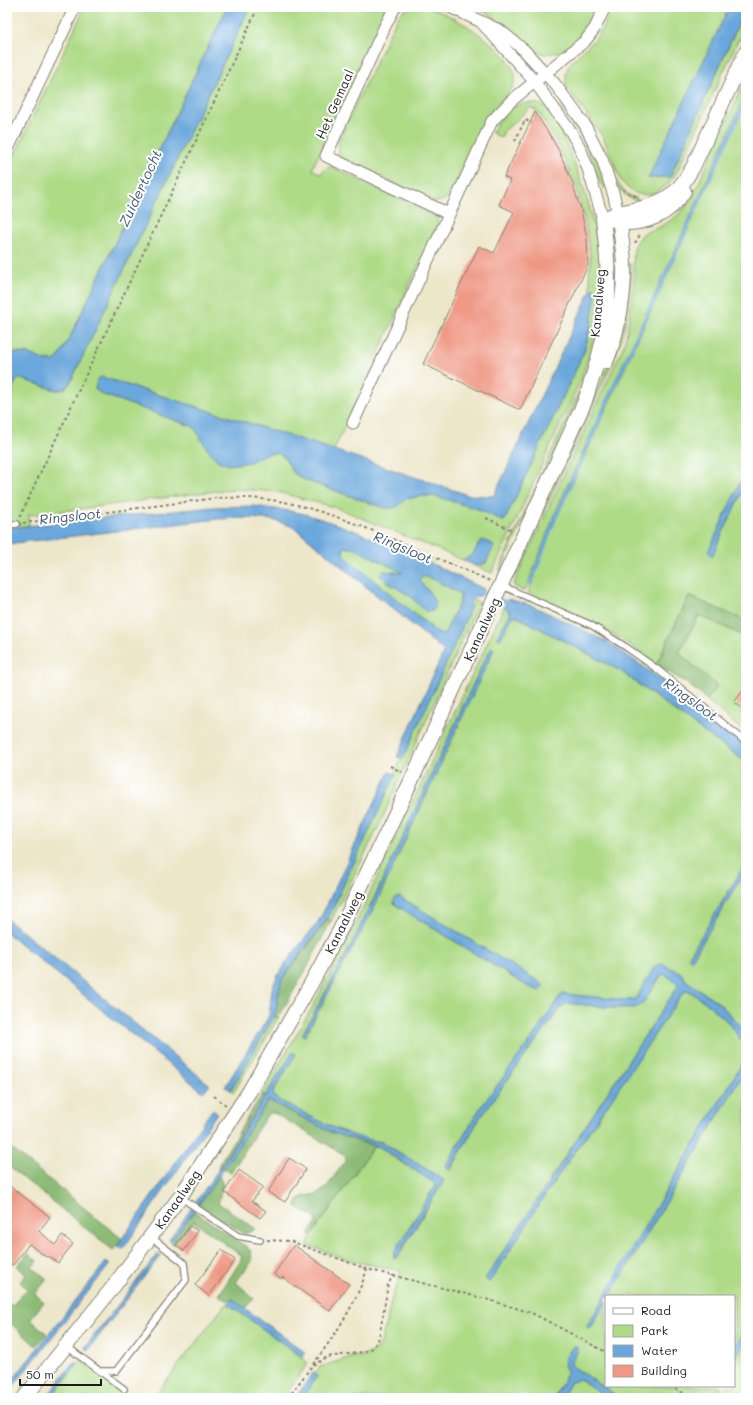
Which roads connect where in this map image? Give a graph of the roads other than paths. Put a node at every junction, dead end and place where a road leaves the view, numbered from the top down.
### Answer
1 (75, 7) edge
2 (395, 7) edge
3 (450, 7) edge
4 (605, 7) edge
5 (481, 22) junction
6 (746, 52) edge
7 (545, 72) junction
8 (534, 81) junction
9 (7, 151) edge
10 (449, 214) junction
11 (619, 218) junction
12 (603, 219) junction
13 (585, 401) junction
14 (353, 423) dead end
15 (17, 524) road end
16 (7, 525) edge
17 (494, 585) junction
18 (746, 742) edge
19 (185, 1201) junction
20 (150, 1236) junction
21 (260, 1240) road end
22 (66, 1345) junction
23 (100, 1371) junction
24 (124, 1389) dead end
25 (24, 1398) edge

1 - 9 street
2 - 10 street, Het Gemaal
3 - 5 street
4 - 7 street
5 - 7 street
5 - 8 street
6 - 11 street
7 - 8 street
7 - 11 street
8 - 10 street
8 - 12 street
10 - 14 street
11 - 12 street
11 - 13 street, Kanaalweg
12 - 13 street, Kanaalweg
13 - 17 street, Kanaalweg
15 - 16 lane
17 - 18 lane
17 - 19 street, Kanaalweg
19 - 20 street, Kanaalweg
19 - 21 lane
20 - 22 street, Kanaalweg
20 - 23 lane
22 - 23 lane
22 - 25 street, Kanaalweg
23 - 24 lane

